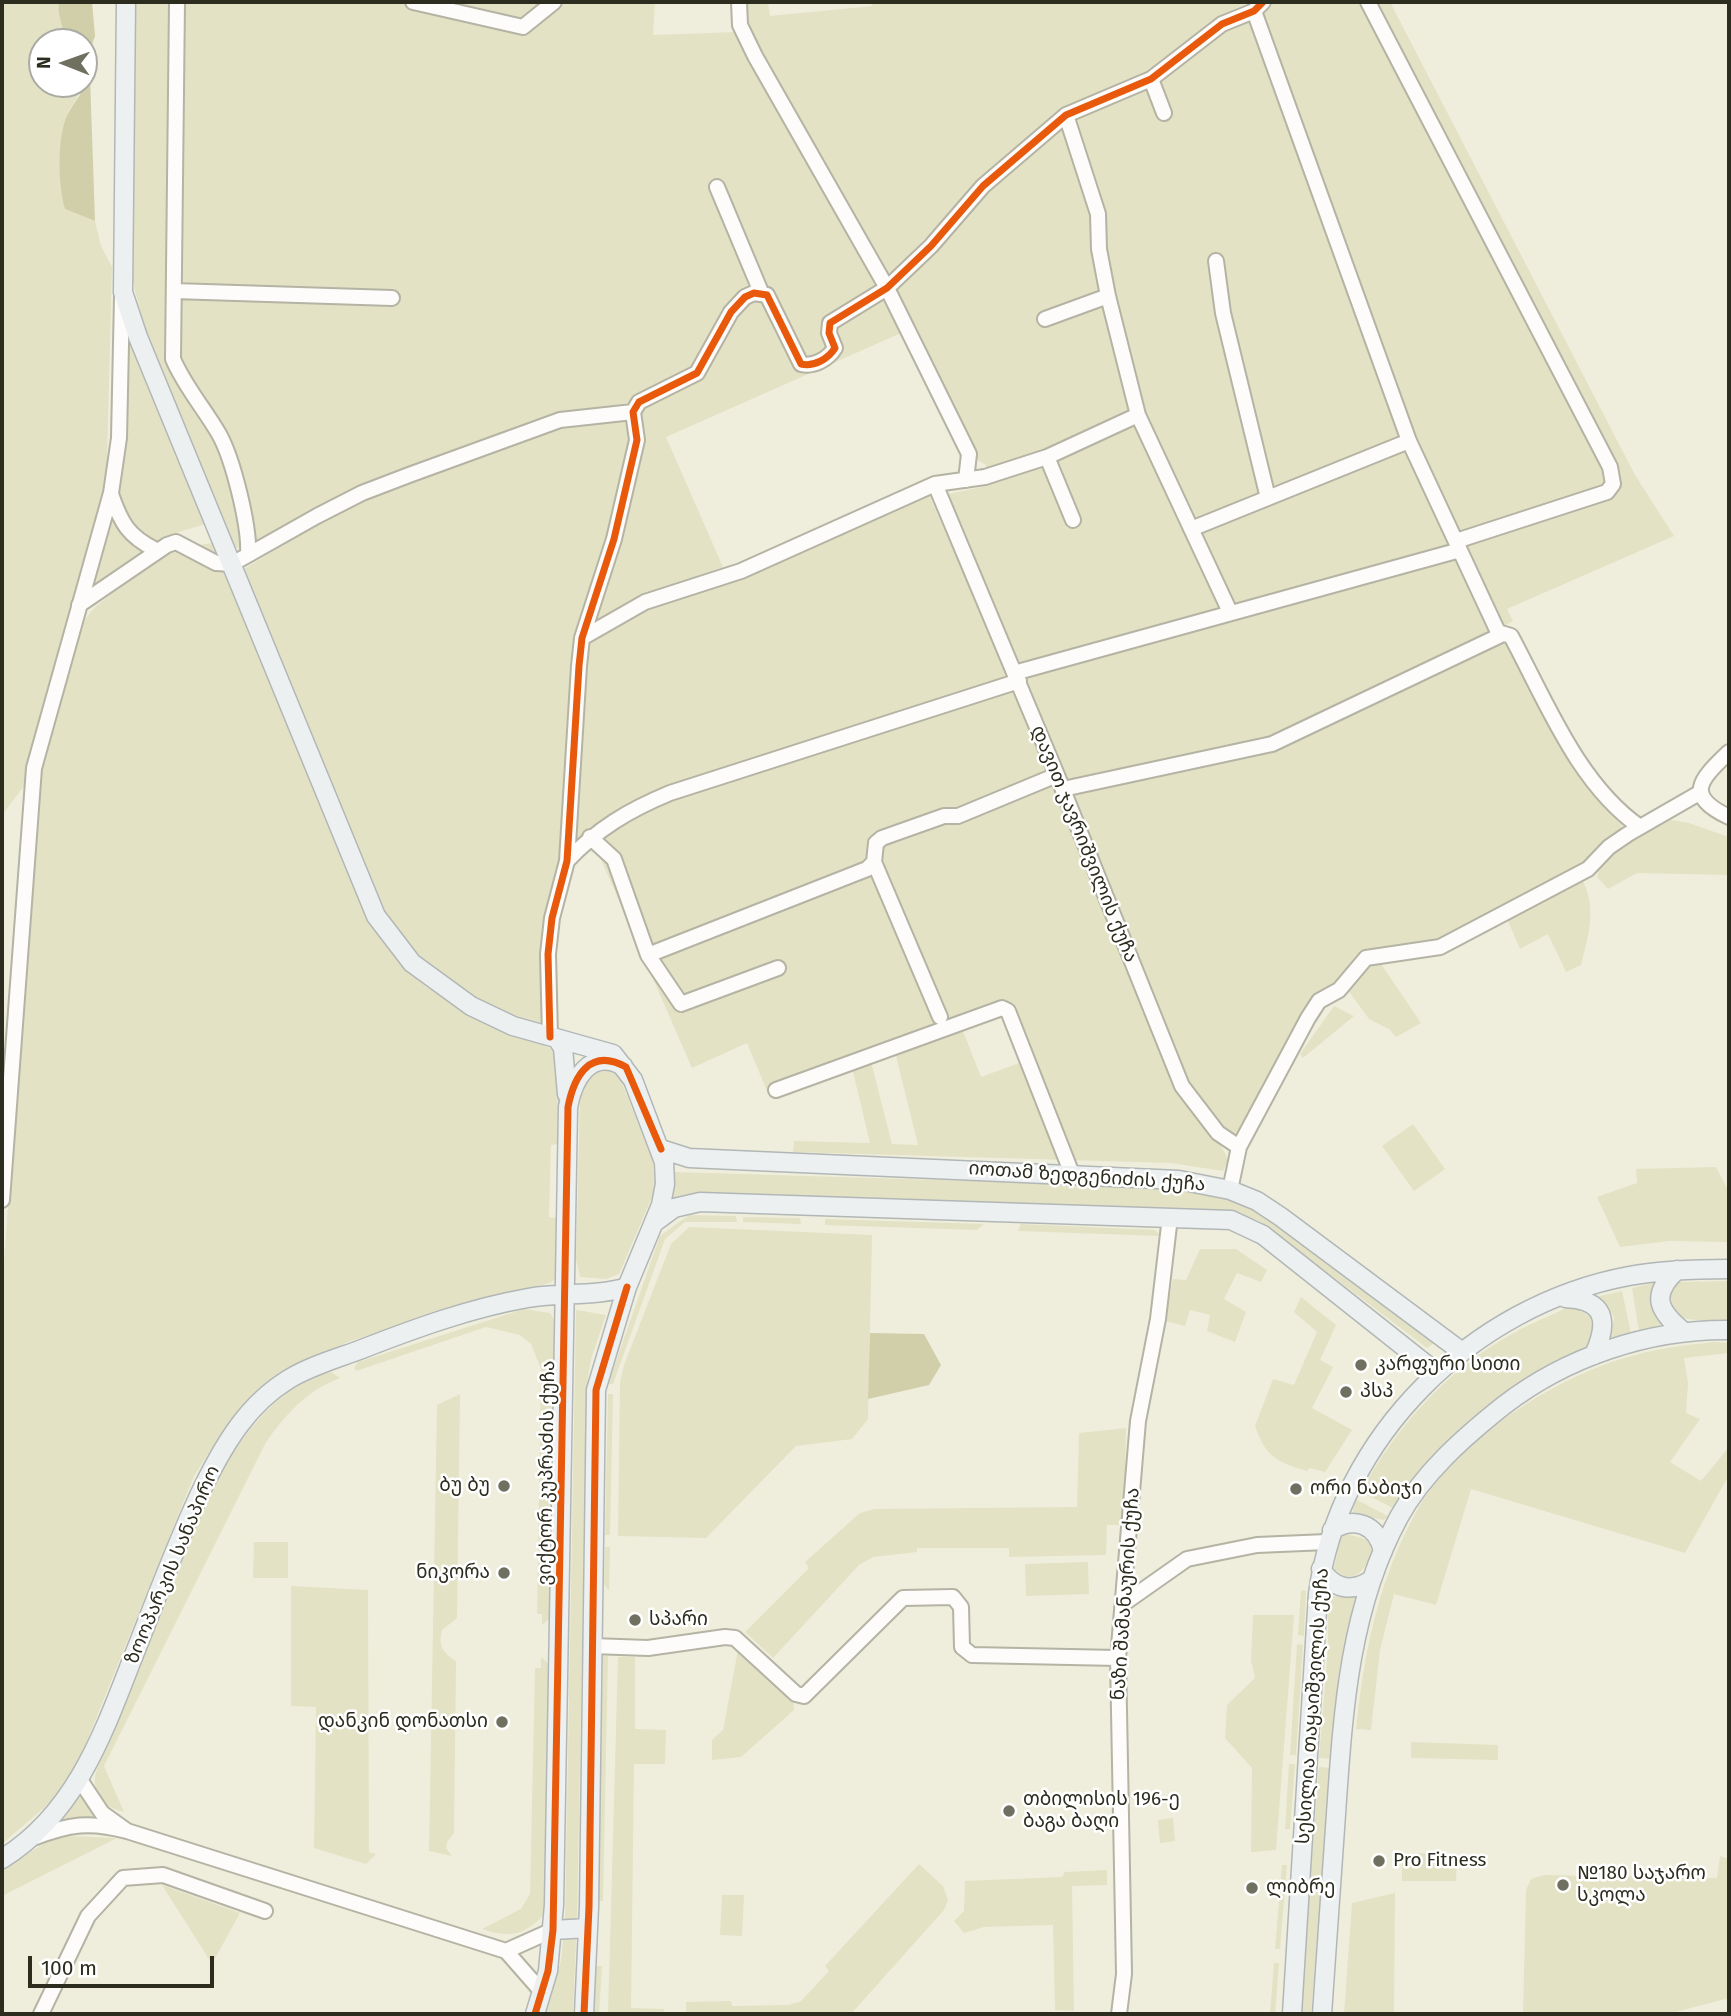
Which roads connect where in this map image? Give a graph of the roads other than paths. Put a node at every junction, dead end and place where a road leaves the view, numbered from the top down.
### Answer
1 (126, 2) edge
2 (177, 2) edge
3 (413, 2) edge
4 (554, 2) edge
5 (739, 2) edge
6 (1368, 2) edge
7 (1258, 6) edge
8 (1151, 79) junction
9 (1164, 113) dead end
10 (1066, 115) junction
11 (717, 187) dead end
12 (1216, 261) dead end
13 (887, 288) junction
14 (174, 291) junction
15 (122, 292) junction
16 (761, 292) junction
17 (1108, 296) junction
18 (391, 299) dead end
19 (1045, 319) dead end
20 (633, 412) junction
21 (1138, 415) junction
22 (1409, 441) junction
23 (1047, 457) junction
24 (966, 480) junction
25 (935, 484) junction
26 (111, 493) junction
27 (1268, 498) junction
28 (1073, 520) dead end
29 (1191, 529) junction
30 (1458, 546) junction
31 (156, 550) junction
32 (240, 559) junction
33 (79, 605) junction
34 (1230, 612) junction
35 (1500, 635) junction
36 (582, 638) junction
37 (1016, 677) junction
38 (1729, 752) edge
39 (1060, 782) junction
40 (1701, 792) junction
41 (1729, 817) edge
42 (1640, 827) junction
43 (590, 836) junction
44 (566, 861) junction
45 (874, 862) junction
46 (648, 955) junction
47 (778, 968) dead end
48 (940, 1017) dead end
49 (554, 1039) junction
50 (626, 1067) junction
51 (776, 1090) dead end
52 (568, 1107) junction
53 (1239, 1147) junction
54 (661, 1149) junction
55 (1072, 1174) junction
56 (1230, 1190) junction
57 (2, 1200) edge
58 (1170, 1217) junction
59 (655, 1222) junction
60 (1729, 1269) edge
61 (1677, 1270) junction
62 (627, 1287) junction
63 (566, 1294) junction
64 (1562, 1298) junction
65 (1729, 1330) edge
66 (1684, 1332) junction
67 (1462, 1352) junction
68 (1594, 1355) junction
69 (1437, 1373) junction
70 (1329, 1536) junction
71 (1383, 1551) junction
72 (1321, 1569) junction
73 (1371, 1580) junction
74 (1123, 1604) junction
75 (592, 1646) junction
76 (1118, 1658) junction
77 (79, 1780) junction
78 (127, 1831) junction
79 (32, 1838) junction
80 (2, 1859) edge
81 (265, 1911) dead end
82 (588, 1928) junction
83 (553, 1930) junction
84 (506, 1951) junction
85 (542, 1992) junction
86 (41, 2014) edge
87 (535, 2014) edge
88 (584, 2014) edge
89 (1119, 2014) edge
90 (1292, 2014) edge
91 (1322, 2014) edge

1 - 15 main road
2 - 14 street
3 - 4 street
5 - 13 street
6 - 30 street
7 - 8 street
7 - 22 street
8 - 9 street
8 - 10 street
10 - 13 street
10 - 17 street
11 - 16 street
12 - 27 street
13 - 16 street
13 - 24 street
14 - 18 street
14 - 32 street
15 - 26 street
15 - 32 main road
16 - 20 street
17 - 19 street
17 - 21 street
20 - 32 street
20 - 36 street
21 - 23 street
21 - 29 street
22 - 27 street
22 - 30 street
23 - 24 street
23 - 28 street
24 - 25 street
25 - 36 street
25 - 37 street, დავით ჯავრიშვილის ქუჩა
26 - 31 street
26 - 33 street
27 - 29 street
29 - 34 street
30 - 34 street
30 - 35 street
31 - 32 street
31 - 33 street
32 - 49 main road
33 - 57 street
34 - 37 street
35 - 39 street
35 - 42 street
36 - 44 street
37 - 39 street, დავით ჯავრიშვილის ქუჩა
37 - 43 street
38 - 40 street
39 - 45 street
39 - 53 street, დავით ჯავრიშვილის ქუჩა
40 - 41 street
40 - 42 street
42 - 53 street
43 - 44 street
43 - 46 street
44 - 49 street
45 - 46 street
45 - 48 street
46 - 47 street
49 - 50 main road
49 - 52 main road
50 - 52 main road, ვიქტორ კუპრაძის ქუჩა
50 - 54 main road
51 - 55 street
52 - 63 main road, ვიქტორ კუპრაძის ქუჩა
53 - 56 street
54 - 55 main road, იოთამ ზედგენიძის ქუჩა
54 - 59 main road
55 - 56 main road, იოთამ ზედგენიძის ქუჩა
56 - 67 main road, იოთამ ზედგენიძის ქუჩა
58 - 59 main road, იოთამ ზედგენიძის ქუჩა
58 - 69 main road, იოთამ ზედგენიძის ქუჩა
58 - 74 street, ნაზი შამანაურის ქუჩა
59 - 62 main road
60 - 61 main road, სესილია თაყაიშვილის ქუჩა
61 - 64 main road, სესილია თაყაიშვილის ქუჩა
61 - 66 main road
62 - 63 main road, ზოოპარკის სანაპირო
62 - 75 main road
63 - 77 main road, ზოოპარკის სანაპირო
63 - 83 main road, ვიქტორ კუპრაძის ქუჩა
64 - 67 main road, სესილია თაყაიშვილის ქუჩა
64 - 68 main road
65 - 66 main road, სესილია თაყაიშვილის ქუჩა
66 - 68 main road, სესილია თაყაიშვილის ქუჩა
67 - 69 main road, სესილია თაყაიშვილის ქუჩა
68 - 71 main road, სესილია თაყაიშვილის ქუჩა
69 - 70 main road, სესილია თაყაიშვილის ქუჩა
70 - 71 main road
70 - 72 main road, სესილია თაყაიშვილის ქუჩა
70 - 74 street
71 - 73 main road, სესილია თაყაიშვილის ქუჩა
72 - 73 main road
72 - 90 main road, სესილია თაყაიშვილის ქუჩა
73 - 91 main road, სესილია თაყაიშვილის ქუჩა
74 - 76 street, ნაზი შამანაურის ქუჩა
75 - 76 street
75 - 82 main road
76 - 89 street, ნაზი შამანაურის ქუჩა
77 - 78 street
77 - 79 main road, ზოოპარკის სანაპირო
78 - 79 street
78 - 84 street
79 - 80 main road, ზოოპარკის სანაპირო
81 - 86 street
82 - 83 main road
82 - 88 main road
83 - 84 street
83 - 85 main road, ვიქტორ კუპრაძის ქუჩა
84 - 85 street
85 - 87 main road, ვიქტორ კუპრაძის ქუჩა

